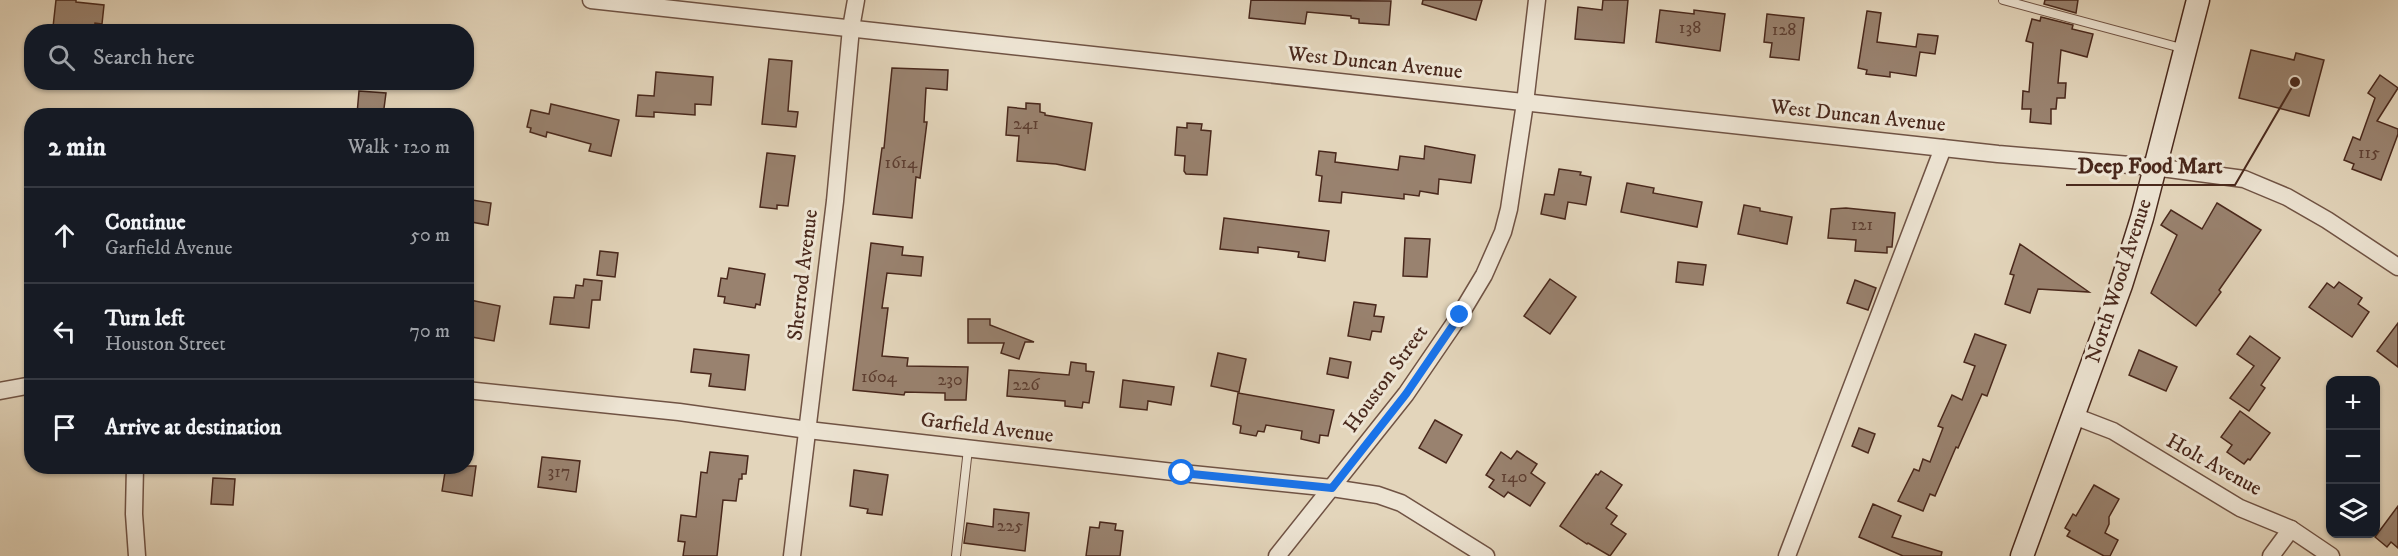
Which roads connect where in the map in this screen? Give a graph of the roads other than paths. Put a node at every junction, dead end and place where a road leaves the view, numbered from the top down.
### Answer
1 (591, 0) edge
2 (856, 0) edge
3 (1537, 0) edge
4 (2003, 0) edge
5 (2198, 0) edge
6 (851, 28) junction
7 (2185, 49) junction
8 (1525, 103) junction
9 (1943, 148) junction
10 (2154, 167) junction
11 (2398, 267) edge
12 (24, 386) edge
13 (0, 391) edge
14 (474, 391) edge
15 (2074, 416) junction
16 (807, 430) junction
17 (968, 449) junction
18 (135, 474) edge
19 (1332, 488) junction
20 (2290, 529) junction
21 (137, 556) edge
22 (792, 556) edge
23 (956, 556) edge
24 (1277, 556) edge
25 (1486, 556) edge
26 (1787, 556) edge
27 (2022, 556) edge
28 (2271, 556) edge
29 (2331, 556) edge

1 - 6 street, West Duncan Avenue
2 - 6 street, Sherrod Avenue
3 - 8 street, Houston Street
4 - 7 lane
5 - 7 main road, North Wood Avenue
6 - 8 street, West Duncan Avenue
6 - 16 street, Sherrod Avenue
7 - 10 main road, North Wood Avenue
8 - 9 street, West Duncan Avenue
8 - 19 street, Houston Street
9 - 10 street, West Duncan Avenue
9 - 26 street
10 - 11 street, West Duncan Avenue
10 - 15 main road, North Wood Avenue
12 - 13 street
14 - 16 street, Garfield Avenue
15 - 20 street, Holt Avenue
15 - 27 main road, North Wood Avenue
16 - 17 street, Garfield Avenue
16 - 22 street, Sherrod Avenue
17 - 19 street, Garfield Avenue
17 - 23 lane
18 - 21 street
19 - 24 street, Houston Street
19 - 25 street, Garfield Avenue
20 - 28 street
20 - 29 street, Holt Avenue

